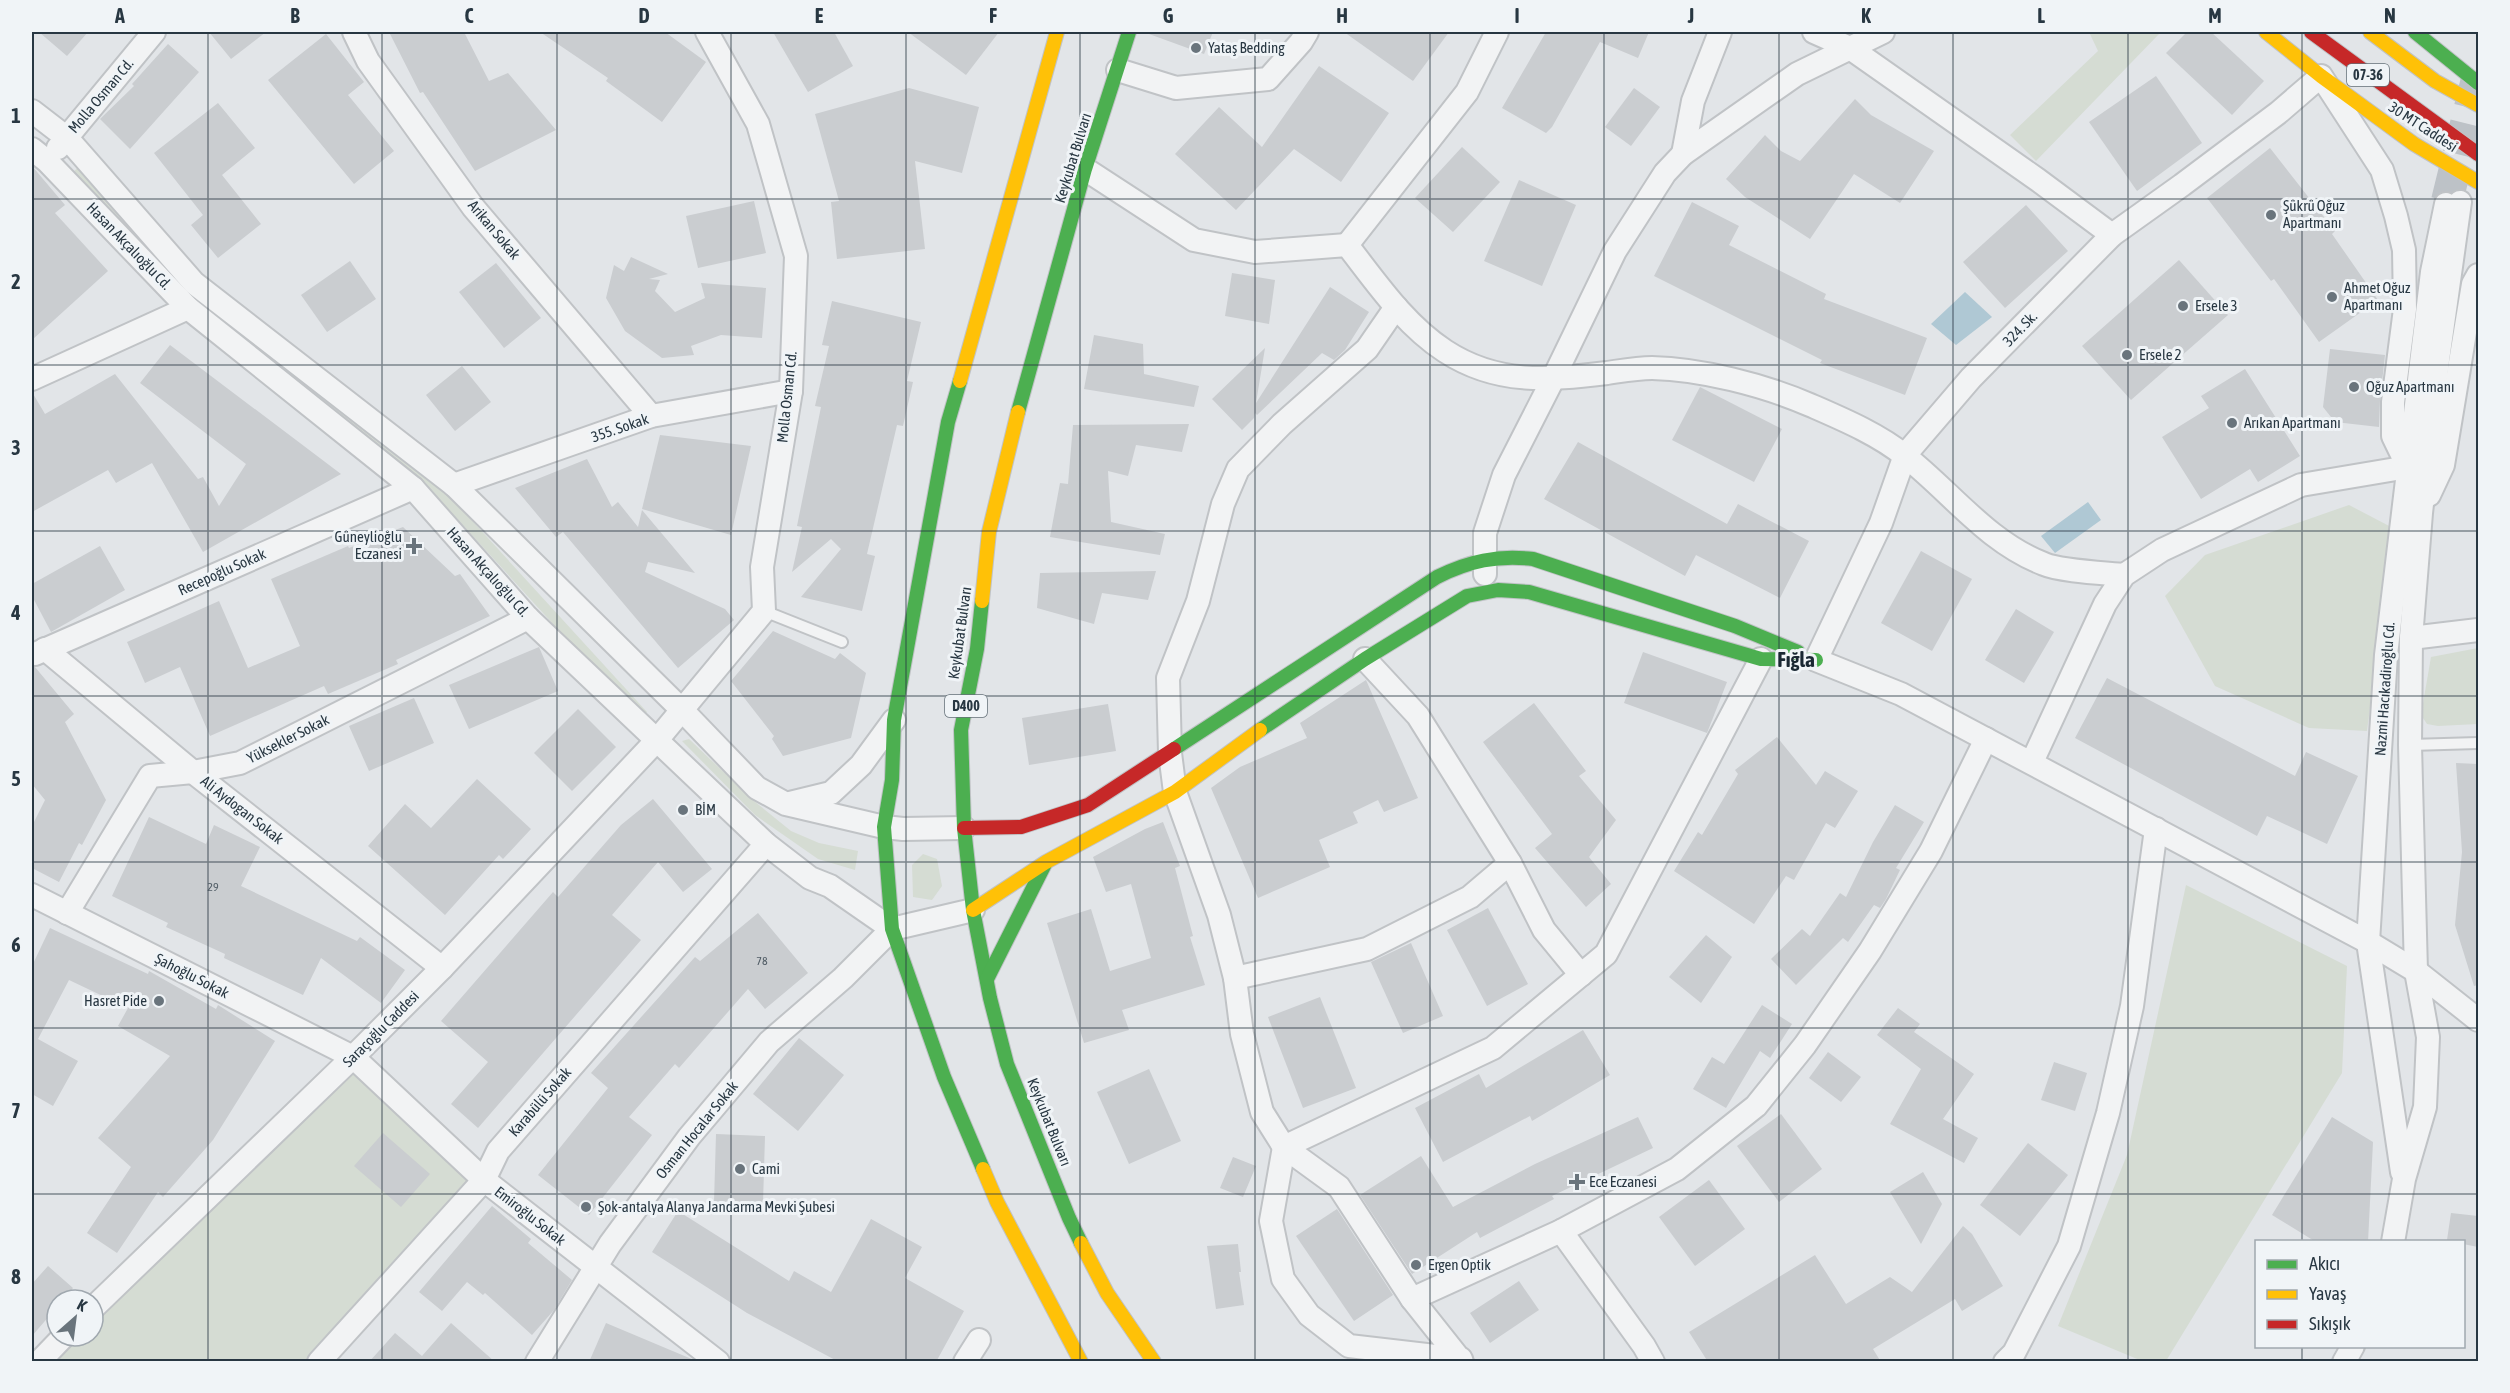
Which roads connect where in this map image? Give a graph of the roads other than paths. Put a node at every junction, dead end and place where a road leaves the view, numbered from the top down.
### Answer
1 (154, 32) edge
2 (354, 32) edge
3 (707, 32) edge
4 (1057, 32) edge
5 (1129, 32) edge
6 (1308, 32) edge
7 (1497, 32) edge
8 (1720, 32) edge
9 (1814, 32) edge
10 (1883, 32) edge
11 (2266, 32) edge
12 (2311, 32) edge
13 (2370, 32) edge
14 (2415, 32) edge
15 (1850, 48) junction
16 (1118, 70) junction
17 (2321, 76) junction
18 (2478, 83) edge
19 (2478, 105) edge
20 (32, 111) edge
21 (67, 138) junction
22 (1683, 154) junction
23 (2478, 154) edge
24 (39, 155) edge
25 (1085, 169) junction
26 (2478, 182) edge
27 (2112, 235) junction
28 (1347, 245) junction
29 (2478, 275) edge
30 (1396, 307) junction
31 (188, 308) junction
32 (32, 379) edge
33 (1553, 379) junction
34 (791, 391) junction
35 (651, 416) junction
36 (1905, 455) junction
37 (2408, 467) junction
38 (454, 485) junction
39 (413, 488) junction
40 (2421, 513) junction
41 (1484, 558) junction
42 (2124, 575) junction
43 (1485, 590) junction
44 (765, 611) junction
45 (528, 618) junction
46 (2478, 630) edge
47 (2411, 638) junction
48 (842, 642) dead end
49 (38, 652) edge
50 (1365, 659) junction
51 (1761, 660) junction
52 (1816, 660) junction
53 (681, 709) junction
54 (894, 720) junction
55 (1986, 739) junction
56 (657, 740) junction
57 (2478, 743) edge
58 (2410, 745) junction
59 (1170, 753) junction
60 (2031, 762) junction
61 (193, 772) junction
62 (1175, 792) junction
63 (786, 804) junction
64 (884, 826) junction
65 (964, 828) junction
66 (2156, 829) junction
67 (766, 844) junction
68 (1046, 862) junction
69 (1510, 863) junction
70 (34, 902) edge
71 (973, 910) junction
72 (67, 913) junction
73 (892, 929) junction
74 (2368, 942) junction
75 (442, 968) junction
76 (2416, 971) junction
77 (1581, 975) junction
78 (1235, 978) junction
79 (987, 979) junction
80 (2478, 1020) edge
81 (353, 1057) junction
82 (1284, 1147) junction
83 (2404, 1179) junction
84 (484, 1180) junction
85 (1561, 1231) junction
86 (2393, 1240) edge
87 (595, 1268) junction
88 (105, 1296) edge
89 (1412, 1299) junction
90 (979, 1340) dead end
91 (2352, 1348) edge
92 (1462, 1360) edge
93 (319, 1362) edge
94 (537, 1362) edge
95 (718, 1362) edge
96 (965, 1362) edge
97 (1081, 1362) edge
98 (1154, 1362) edge
99 (1653, 1362) edge
100 (2005, 1362) edge
101 (2344, 1362) edge

1 - 21 street, Molla Osman Cd.
2 - 35 street, Arikan Sokak
3 - 34 street, Molla Osman Cd.
4 - 54 main road
5 - 16 main road, Keykubat Bulvarı / D400
6 - 16 street
7 - 28 street
8 - 22 street
9 - 15 street
10 - 15 street
11 - 17 main road, 30 MT Caddesi
12 - 23 main road, 07-36
13 - 19 main road, 07-36
14 - 18 main road
15 - 22 street
15 - 27 street
16 - 25 main road, Keykubat Bulvarı / D400
17 - 26 main road, 30 MT Caddesi
17 - 27 street, 324. Sk.
17 - 37 street
20 - 21 street, Hasan Akçalıoğlu Cd.
21 - 24 street, Molla Osman Cd.
21 - 38 street, Hasan Akçalıoğlu Cd.
22 - 33 street
24 - 31 street, Hasan Akçalıoğlu Cd.
25 - 28 street
25 - 65 main road, Keykubat Bulvarı / D400
27 - 36 street, 324. Sk.
28 - 30 street
29 - 40 street, Nazmi Hacıkadiroğlu Cd.
30 - 33 street
30 - 59 street
31 - 32 street
31 - 39 street, Hasan Akçalıoğlu Cd.
33 - 36 street
33 - 41 street
34 - 35 street, 355. Sokak
34 - 44 street, Molla Osman Cd.
35 - 38 street, 355. Sokak
36 - 42 street
36 - 52 street, 324. Sk.
37 - 40 street, Nazmi Hacıkadiroğlu Cd.
37 - 42 street
37 - 74 street, Nazmi Hacıkadiroğlu Cd.
38 - 53 street, Hasan Akçalıoğlu Cd.
39 - 45 street, Hasan Akçalıoğlu Cd.
39 - 49 street, Recepoğlu Sokak
40 - 47 street, Nazmi Hacıkadiroğlu Cd.
41 - 43 street
41 - 52 main road
41 - 59 main road
42 - 60 street
43 - 50 main road
43 - 51 main road
44 - 48 lane
44 - 53 street
45 - 56 street, Hasan Akçalıoğlu Cd.
45 - 61 street, Yüksekler Sokak
46 - 47 street
47 - 58 street, Nazmi Hacıkadiroğlu Cd.
49 - 61 street, Ali Aydogan Sokak
50 - 62 main road
50 - 69 street
51 - 52 main road
51 - 77 street
52 - 55 street
53 - 56 street
53 - 63 street, Hasan Akçalıoğlu Cd.
54 - 63 street
54 - 64 main road
55 - 60 street
55 - 85 street
56 - 67 street, Hasan Akçalıoğlu Cd.
56 - 75 street, Saraçoğlu Caddesi
57 - 58 lane
58 - 76 street, Nazmi Hacıkadiroğlu Cd.
59 - 62 street
59 - 65 main road
60 - 66 street
61 - 72 street, Yüksekler Sokak
61 - 75 street, Ali Aydogan Sokak
62 - 68 main road
62 - 78 street
63 - 64 street, Hasan Akçalıoğlu Cd.
64 - 65 street, Hasan Akçalıoğlu Cd.
64 - 73 main road
65 - 71 main road, Keykubat Bulvarı / D400
66 - 74 street
66 - 100 street
67 - 73 street, Hasan Akçalıoğlu Cd.
67 - 84 street, Karabülü Sokak
68 - 71 main road
68 - 79 main road
69 - 77 street
69 - 78 street
70 - 72 street, Şahoğlu Sokak
71 - 73 street
71 - 79 main road, Keykubat Bulvarı / D400
72 - 81 street, Şahoğlu Sokak
73 - 87 street, Osman Hocalar Sokak
73 - 97 main road
74 - 76 street
74 - 83 street, Nazmi Hacıkadiroğlu Cd.
75 - 81 street, Saraçoğlu Caddesi
76 - 80 street
76 - 83 street, Nazmi Hacıkadiroğlu Cd.
77 - 82 street
78 - 82 street
79 - 98 main road, Keykubat Bulvarı / D400
81 - 84 street, Emiroğlu Sokak
81 - 88 street, Saraçoğlu Caddesi
82 - 89 street
82 - 92 street
83 - 86 street, Nazmi Hacıkadiroğlu Cd.
84 - 87 street, Emiroğlu Sokak
84 - 93 street, Karabülü Sokak
85 - 89 street
85 - 99 street
87 - 94 street, Osman Hocalar Sokak
87 - 95 street, Emiroğlu Sokak
89 - 92 street
90 - 96 street
91 - 101 street

